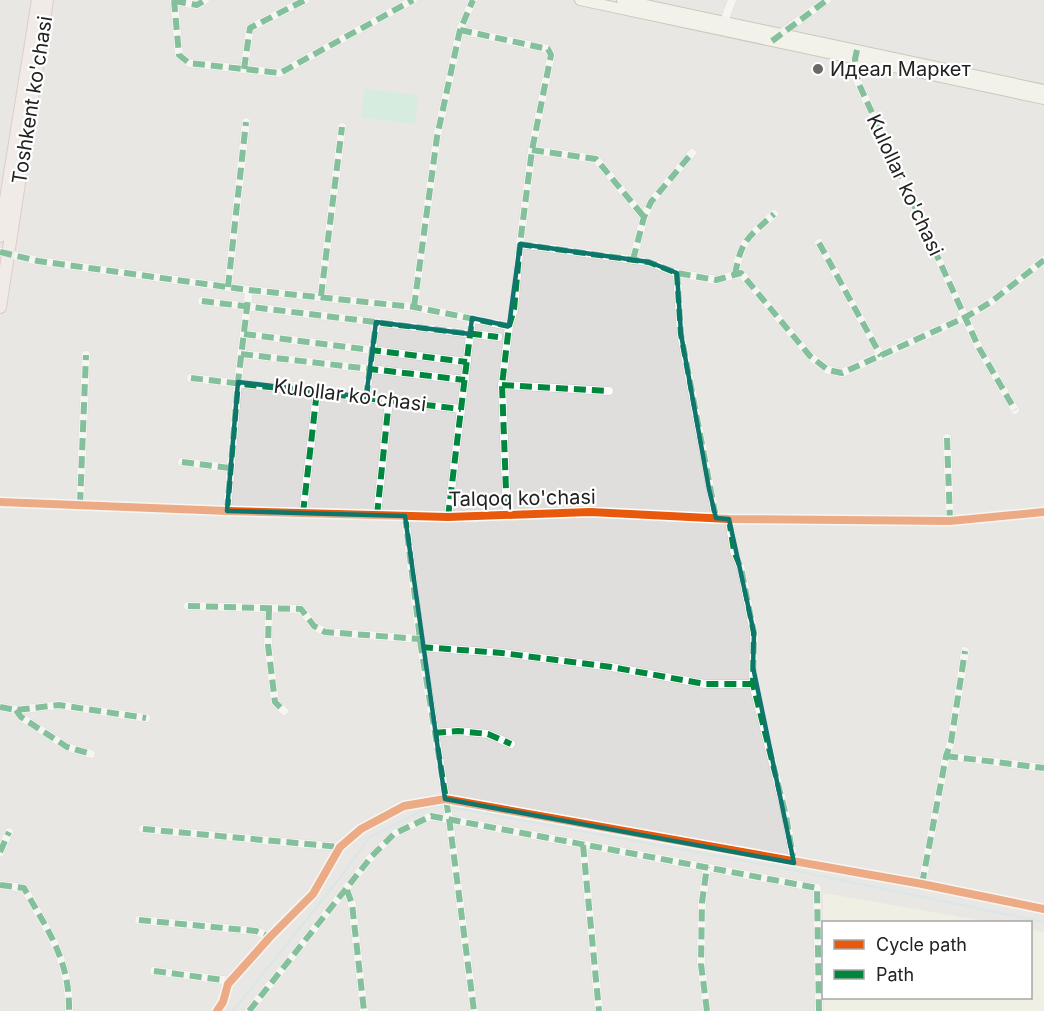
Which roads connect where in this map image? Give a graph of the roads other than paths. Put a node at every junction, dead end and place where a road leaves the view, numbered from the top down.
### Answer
1 (38, 0) edge
2 (47, 0) edge
3 (174, 0) edge
4 (205, 0) edge
5 (305, 0) edge
6 (413, 0) edge
7 (473, 0) edge
8 (580, 0) edge
9 (622, 0) edge
10 (732, 0) edge
11 (826, 0) edge
12 (722, 26) junction
13 (460, 30) junction
14 (776, 38) junction
15 (856, 55) junction
16 (244, 69) junction
17 (1044, 90) edge
18 (1044, 99) edge
19 (246, 122) dead end
20 (342, 127) dead end
21 (532, 150) junction
22 (692, 153) dead end
23 (774, 214) dead end
24 (644, 217) junction
25 (0, 236) edge
26 (819, 243) dead end
27 (520, 244) junction
28 (4, 253) edge
29 (633, 260) junction
30 (1044, 260) edge
31 (677, 273) junction
32 (735, 274) junction
33 (228, 287) junction
34 (249, 290) junction
35 (321, 296) junction
36 (202, 301) dead end
37 (247, 306) junction
38 (414, 307) junction
39 (0, 308) edge
40 (472, 318) junction
41 (966, 318) junction
42 (376, 322) junction
43 (509, 326) junction
44 (244, 333) junction
45 (470, 334) junction
46 (498, 337) dead end
47 (372, 350) junction
48 (241, 354) junction
49 (86, 355) dead end
50 (881, 356) junction
51 (467, 362) junction
52 (370, 369) junction
53 (191, 378) dead end
54 (465, 380) junction
55 (238, 382) junction
56 (502, 385) junction
57 (317, 391) junction
58 (609, 391) dead end
59 (366, 397) junction
60 (388, 400) junction
61 (461, 409) junction
62 (1015, 410) dead end
63 (947, 438) dead end
64 (182, 462) dead end
65 (230, 468) junction
66 (0, 502) edge
67 (80, 504) junction
68 (227, 511) junction
69 (1044, 512) edge
70 (303, 513) junction
71 (377, 515) junction
72 (405, 516) junction
73 (507, 516) junction
74 (448, 517) junction
75 (716, 518) junction
76 (729, 519) junction
77 (950, 521) junction
78 (188, 606) dead end
79 (269, 608) junction
80 (420, 643) junction
81 (965, 651) dead end
82 (753, 684) junction
83 (0, 707) edge
84 (16, 710) junction
85 (284, 711) dead end
86 (146, 718) dead end
87 (434, 733) junction
88 (511, 744) dead end
89 (91, 754) dead end
90 (946, 756) junction
91 (1044, 768) edge
92 (445, 799) junction
93 (449, 818) junction
94 (143, 829) dead end
95 (9, 832) dead end
96 (583, 845) junction
97 (340, 847) junction
98 (0, 852) edge
99 (794, 863) junction
100 (707, 867) junction
101 (922, 884) junction
102 (0, 885) edge
103 (347, 890) junction
104 (1044, 909) edge
105 (139, 920) dead end
106 (270, 937) junction
107 (154, 971) dead end
108 (231, 981) junction
109 (69, 1011) edge
110 (217, 1011) edge
111 (250, 1011) edge
112 (364, 1011) edge
113 (474, 1011) edge
114 (599, 1011) edge
115 (706, 1011) edge
116 (819, 1011) edge

1 - 25 highway, Toshkent ko'chasi
2 - 28 highway, Toshkent ko'chasi
3 - 4 street
3 - 16 street
5 - 16 street
6 - 16 street
7 - 13 street
8 - 12 main road
9 - 12 main road
10 - 12 street
11 - 14 street
12 - 14 main road
13 - 21 street
13 - 38 street
14 - 15 main road
15 - 17 main road
15 - 18 main road
15 - 41 street, Kulollar ko'chasi
19 - 33 street
20 - 35 street
21 - 24 street
21 - 27 street
22 - 24 street
23 - 32 street
24 - 29 street
26 - 50 street
27 - 29 street
27 - 43 street
28 - 33 street
28 - 39 highway, Toshkent ko'chasi
29 - 31 street
30 - 41 street
31 - 32 street
31 - 75 street
32 - 50 street
33 - 34 street
34 - 35 street
34 - 37 street
35 - 38 street
36 - 37 street
37 - 42 street
37 - 44 street
38 - 40 street
40 - 43 street
40 - 45 street
41 - 50 street
41 - 62 street, Kulollar ko'chasi
42 - 45 street
42 - 47 street
43 - 56 street
44 - 47 street
44 - 48 street
45 - 46 street
45 - 51 street
47 - 51 street
47 - 52 street
48 - 52 street
48 - 55 street
49 - 67 street
51 - 54 street
52 - 54 street
52 - 59 street
53 - 55 street, Kulollar ko'chasi
54 - 61 street
55 - 57 street, Kulollar ko'chasi
55 - 65 street
56 - 58 street
56 - 73 street
57 - 59 street, Kulollar ko'chasi
57 - 70 street
59 - 60 street, Kulollar ko'chasi
60 - 61 street, Kulollar ko'chasi
60 - 71 street
61 - 74 street
63 - 77 street
64 - 65 street
65 - 68 street
66 - 67 street, Talqoq ko'chasi
67 - 68 street, Talqoq ko'chasi
68 - 70 street, Talqoq ko'chasi
69 - 77 street, Talqoq ko'chasi
70 - 71 street, Talqoq ko'chasi
71 - 72 street, Talqoq ko'chasi
72 - 74 street, Talqoq ko'chasi
72 - 80 street
73 - 74 street, Talqoq ko'chasi
73 - 75 street, Talqoq ko'chasi
75 - 76 street, Talqoq ko'chasi
76 - 77 street, Talqoq ko'chasi
76 - 82 street
78 - 79 street
79 - 80 street
79 - 85 street
80 - 82 street
80 - 87 street
81 - 90 street
82 - 99 street
83 - 84 street
84 - 86 street
84 - 89 street
87 - 88 street
87 - 92 street
90 - 91 street
90 - 101 street
92 - 93 street
92 - 97 street
92 - 99 street
93 - 96 street
93 - 103 street
93 - 113 street
94 - 97 street
95 - 98 street
96 - 100 street
96 - 114 street
97 - 106 street
99 - 101 street
100 - 115 street
100 - 116 street
101 - 104 street
102 - 109 street
103 - 111 street
103 - 112 street
105 - 106 street
106 - 108 street
107 - 108 street
108 - 110 street

